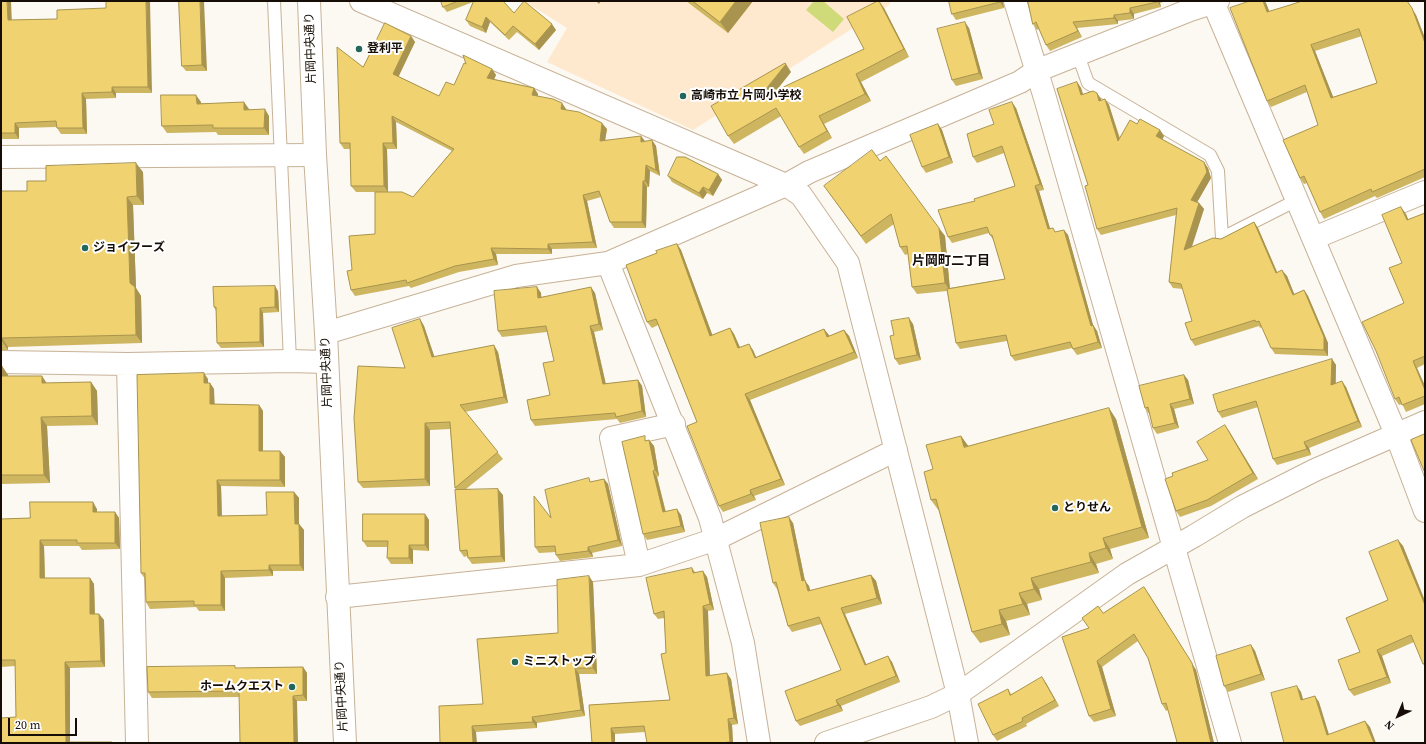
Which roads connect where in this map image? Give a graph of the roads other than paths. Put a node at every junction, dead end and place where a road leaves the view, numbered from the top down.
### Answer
1 (274, 1) edge
2 (310, 1) edge
3 (361, 1) edge
4 (1014, 1) edge
5 (1215, 2) edge
6 (1078, 55) junction
7 (1036, 71) junction
8 (282, 156) junction
9 (315, 156) junction
10 (1, 158) edge
11 (786, 185) junction
12 (1425, 192) edge
13 (1297, 200) junction
14 (1314, 238) junction
15 (608, 263) junction
16 (326, 333) junction
17 (290, 361) junction
18 (1, 362) edge
19 (326, 362) junction
20 (128, 364) junction
21 (1425, 422) edge
22 (674, 424) junction
23 (1396, 434) junction
24 (896, 450) junction
25 (1425, 511) edge
26 (716, 539) junction
27 (1173, 548) junction
28 (639, 565) junction
29 (337, 597) junction
30 (958, 694) junction
31 (137, 743) edge
32 (345, 743) edge
33 (759, 743) edge
34 (826, 743) edge
35 (967, 743) edge
36 (1230, 743) edge

1 - 8 lane
2 - 9 street, 片岡中央通り
3 - 11 street
4 - 7 street
5 - 6 street
5 - 13 street
6 - 7 street
6 - 13 lane
7 - 11 street
7 - 27 street
8 - 9 street
8 - 10 street
8 - 17 lane
9 - 16 street, 片岡中央通り
11 - 15 street
11 - 24 street
12 - 14 street
13 - 14 street
14 - 23 street
15 - 16 street
15 - 22 street
16 - 19 street, 片岡中央通り
17 - 19 street
17 - 20 street
18 - 20 street
19 - 29 street, 片岡中央通り
20 - 31 street
21 - 23 street
22 - 26 street
22 - 28 street
23 - 25 street
23 - 27 street
24 - 26 street
24 - 30 street
26 - 28 street
26 - 33 street
27 - 30 street
27 - 36 street
28 - 29 street
29 - 32 street, 片岡中央通り
30 - 34 street
30 - 35 street

